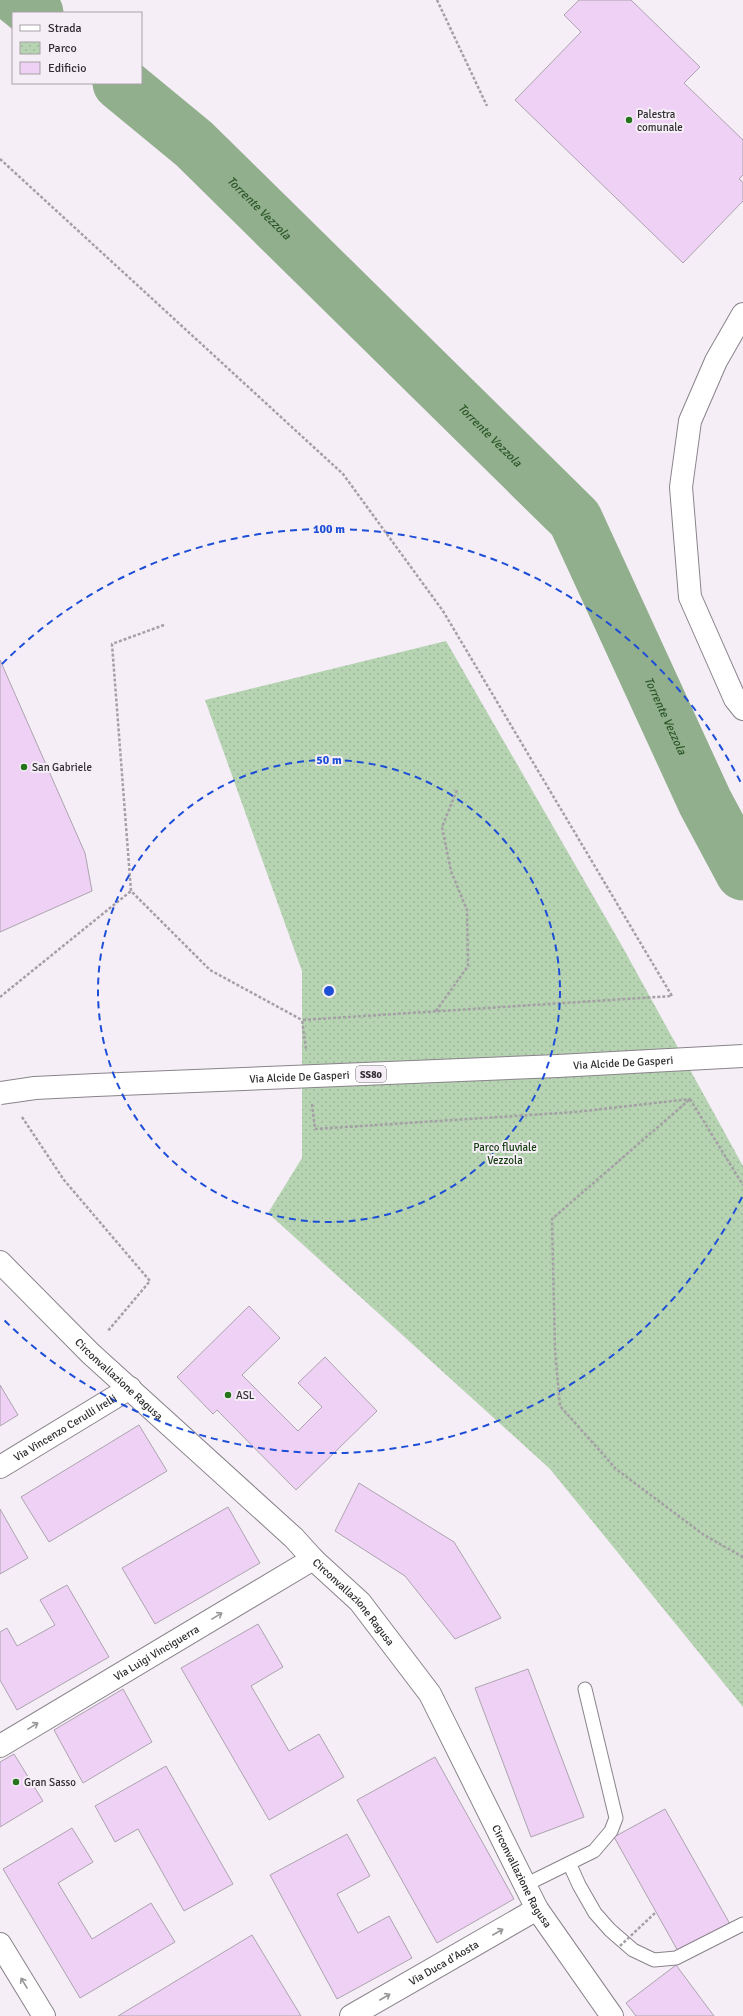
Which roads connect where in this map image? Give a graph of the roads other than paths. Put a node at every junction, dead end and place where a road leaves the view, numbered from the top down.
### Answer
1 (743, 314) edge
2 (743, 709) edge
3 (743, 1056) edge
4 (0, 1093) edge
5 (0, 1262) edge
6 (130, 1388) junction
7 (0, 1467) edge
8 (313, 1559) junction
9 (585, 1689) dead end
10 (0, 1746) edge
11 (570, 1864) junction
12 (525, 1885) junction
13 (538, 1909) junction
14 (743, 1924) edge
15 (0, 1944) edge
16 (44, 2016) edge
17 (351, 2016) edge
18 (612, 2016) edge

1 - 2 street
3 - 4 street, Via Alcide De Gasperi / SS80, bridge
5 - 6 street, Circonvallazione Ragusa
6 - 7 street, Via Vincenzo Cerulli Irelli
6 - 8 street, Circonvallazione Ragusa
10 -> 8 street, Via Luigi Vinciguerra
8 - 12 street, Circonvallazione Ragusa
9 - 11 lane
11 - 12 lane
11 - 14 lane
12 - 13 street, Circonvallazione Ragusa
17 -> 13 street, Via Duca d'Aosta
13 - 18 street, Circonvallazione Ragusa
16 -> 15 street

